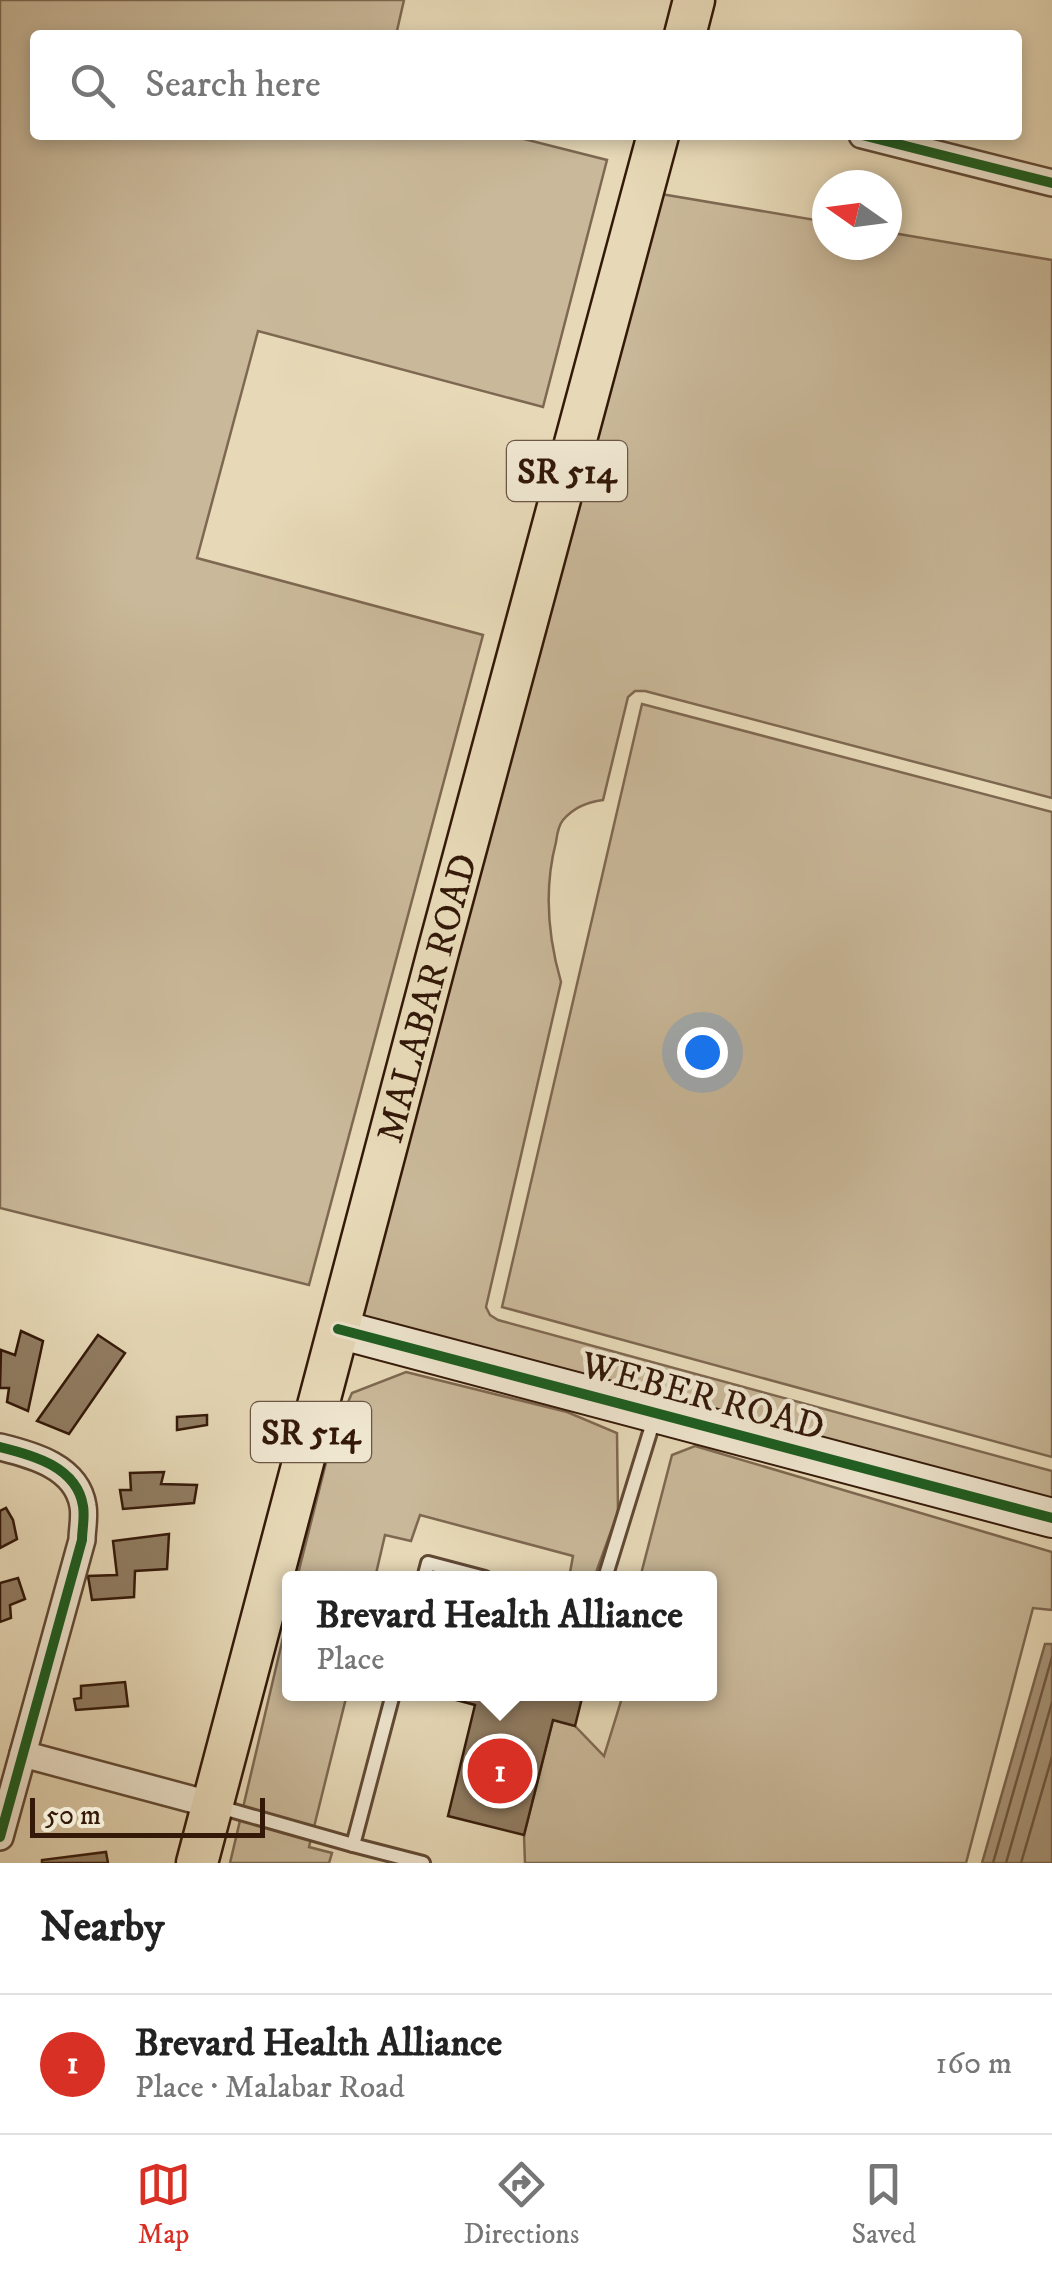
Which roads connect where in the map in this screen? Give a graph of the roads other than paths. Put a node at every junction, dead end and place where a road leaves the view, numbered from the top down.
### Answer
1 (694, 0) edge
2 (685, 30) edge
3 (657, 140) edge
4 (881, 140) edge
5 (1052, 184) edge
6 (338, 1329) junction
7 (655, 1413) junction
8 (0, 1448) edge
9 (1052, 1518) edge
10 (426, 1571) edge
11 (458, 1571) edge
12 (608, 1571) edge
13 (391, 1701) edge
14 (23, 1754) junction
15 (213, 1805) junction
16 (0, 1836) edge
17 (353, 1845) junction
18 (198, 1863) edge
19 (423, 1863) edge

1 - 2 main road
3 - 6 main road, MALABAR ROAD / SR 514
4 - 5 street
6 - 7 street, WEBER ROAD
6 - 15 main road, MALABAR ROAD / SR 514
7 - 9 street, WEBER ROAD
7 - 12 lane
8 - 14 street
10 - 11 lane
13 - 17 lane
14 - 15 street
14 - 16 street
15 - 17 lane
15 - 18 main road, MALABAR ROAD / SR 514
17 - 19 lane

